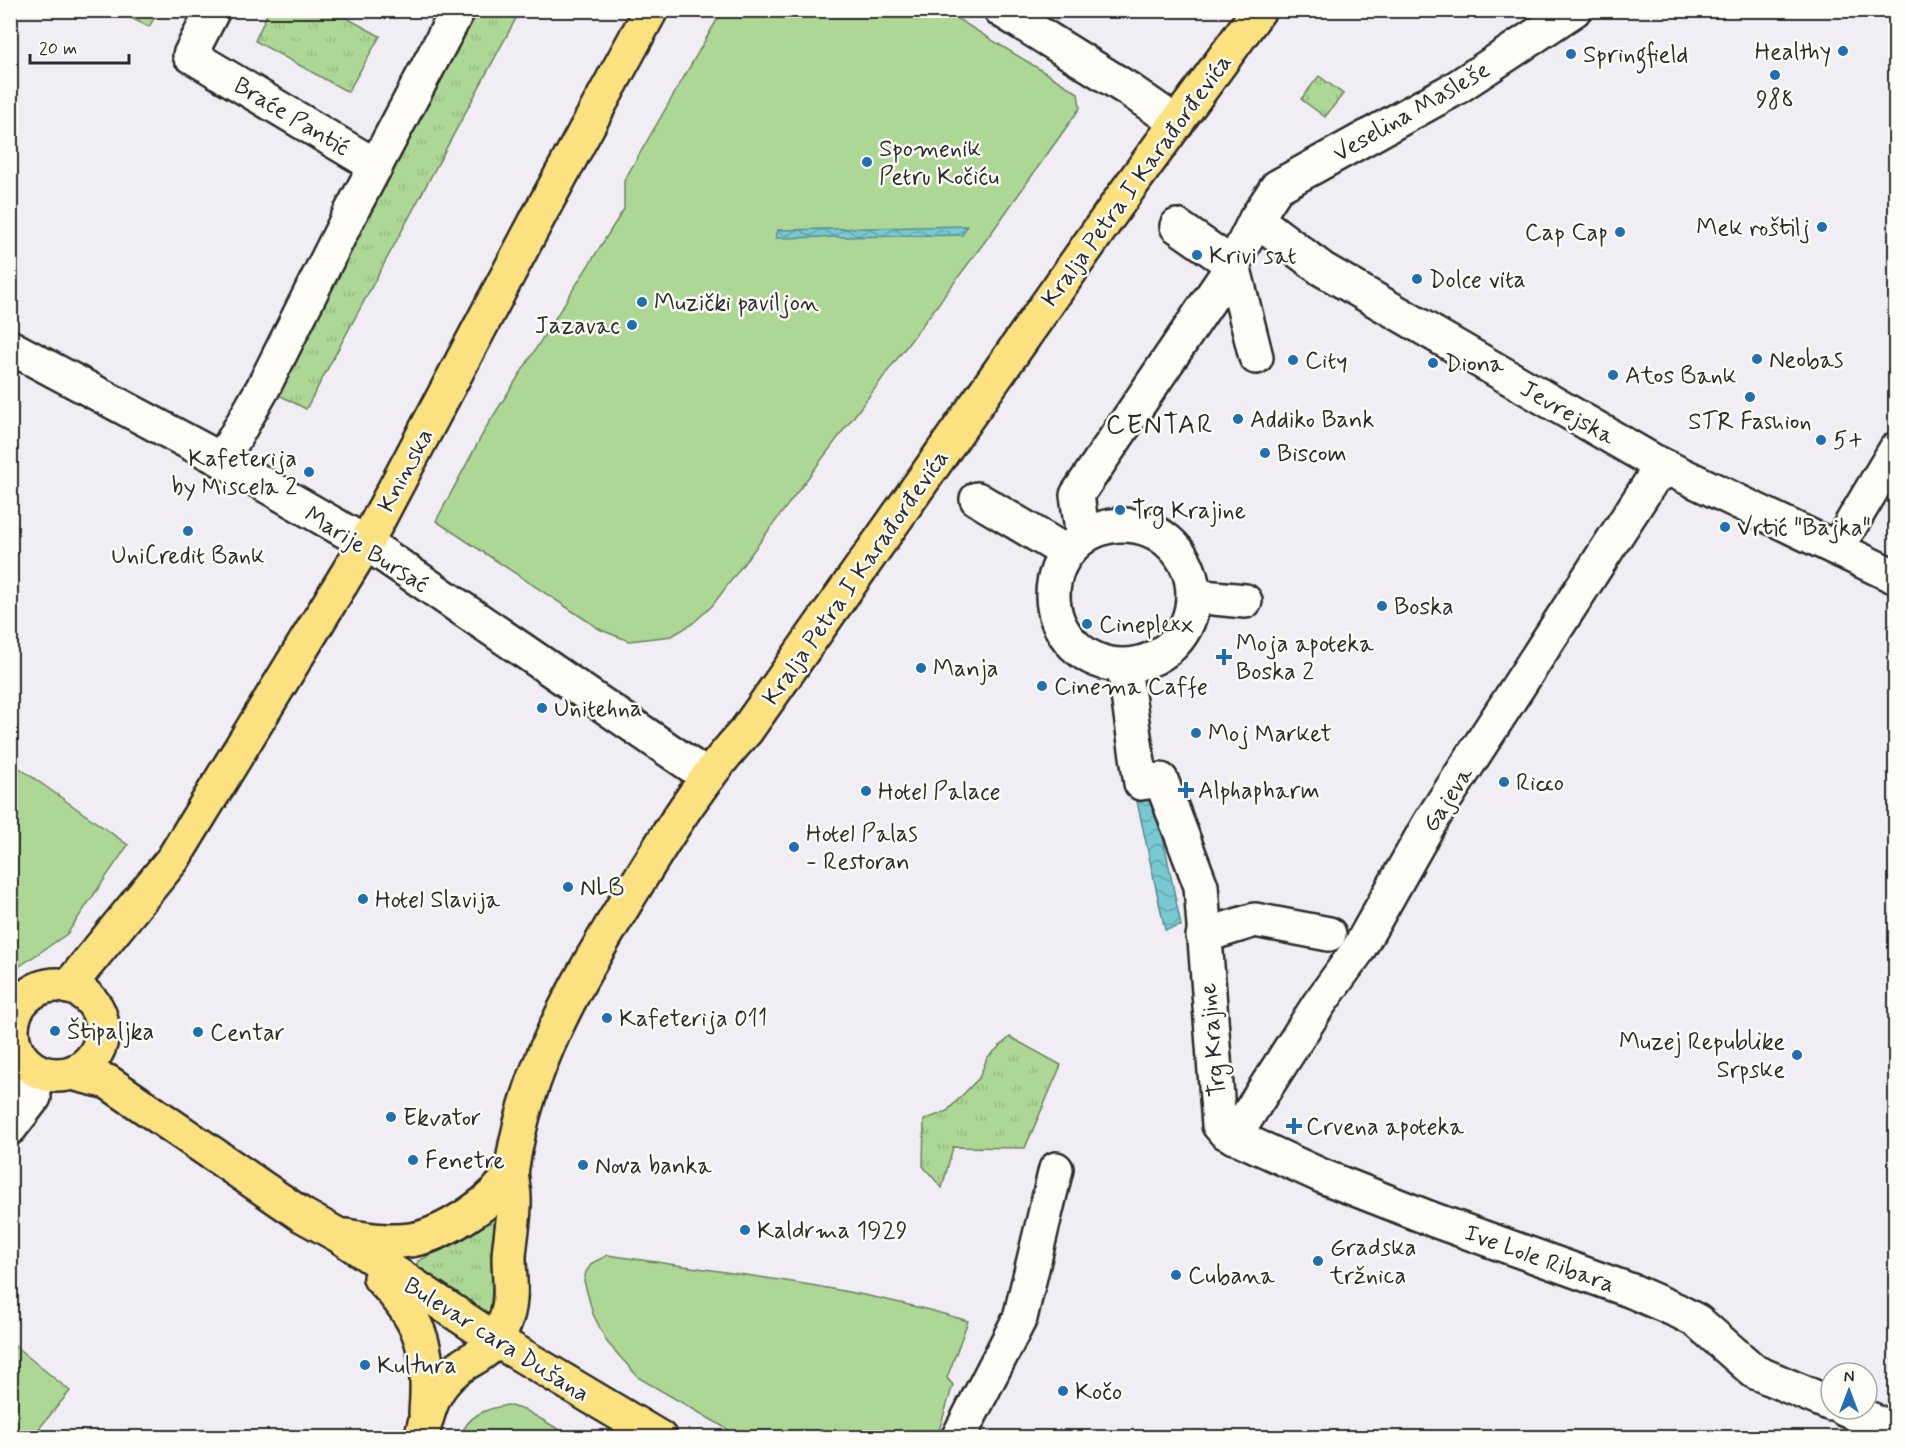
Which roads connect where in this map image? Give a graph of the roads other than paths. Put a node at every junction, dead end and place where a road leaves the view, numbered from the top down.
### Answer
1 (213, 10) edge
2 (458, 10) edge
3 (651, 10) edge
4 (1001, 10) edge
5 (1259, 10) edge
6 (1575, 10) edge
7 (1177, 123) junction
8 (376, 166) junction
9 (1256, 219) junction
10 (1177, 226) dead end
11 (1233, 264) junction
12 (10, 347) edge
13 (1256, 357) dead end
14 (1896, 449) edge
15 (222, 460) junction
16 (1670, 470) junction
17 (977, 499) dead end
18 (366, 543) junction
19 (1075, 544) junction
20 (1837, 548) junction
21 (1896, 577) edge
22 (1193, 596) junction
23 (1245, 601) dead end
24 (1124, 668) junction
25 (708, 777) junction
26 (1201, 886) junction
27 (1256, 920) junction
28 (1329, 934) dead end
29 (1203, 936) junction
30 (79, 993) junction
31 (16, 1005) edge
32 (12, 1038) edge
33 (97, 1050) junction
34 (32, 1069) junction
35 (72, 1073) junction
36 (108, 1082) junction
37 (10, 1128) edge
38 (1233, 1137) junction
39 (1056, 1168) dead end
40 (511, 1173) junction
41 (338, 1235) junction
42 (496, 1340) junction
43 (1819, 1399) edge
44 (1875, 1421) edge
45 (423, 1429) edge
46 (1896, 1429) edge
47 (660, 1437) edge
48 (958, 1437) edge

1 - 8 street, Braće Pantić
2 - 8 street
3 - 18 main road, Kninska
4 - 7 street
5 - 7 main road, Kralja Petra I Karađorđevića
6 - 9 street, Veselina Masleše
7 - 25 main road, Kralja Petra I Karađorđevića
8 - 15 street
9 - 11 street
9 - 16 street, Jevrejska
10 - 11 street
11 - 13 street
11 - 19 street
12 - 15 street, Marije Bursać
14 - 20 street
15 - 18 street, Marije Bursać
16 - 20 street, Jevrejska
16 - 38 street, Gajeva
17 - 19 street
18 - 25 street, Marije Bursać
18 - 30 main road, Kninska
19 - 22 street
19 - 24 street
20 - 21 street, Jevrejska
22 - 23 street
22 - 24 street
24 - 26 street, Trg Krajine
25 - 40 main road, Kralja Petra I Karađorđevića
26 - 27 street
26 - 29 street, Trg Krajine
27 - 28 street
27 - 29 street
29 - 38 street, Trg Krajine
30 - 31 main road
30 - 33 main road
31 - 32 main road
32 - 34 main road
33 - 35 main road
33 - 36 main road
34 - 35 main road
34 - 37 street
35 - 36 main road, Bulevar cara Dušana
36 - 41 main road, Bulevar cara Dušana
38 - 43 street, Ive Lole Ribara
39 - 48 street
40 - 41 main road, Kralja Petra I Karađorđevića
40 - 42 main road, Kralja Petra I Karađorđevića
41 - 42 main road, Bulevar cara Dušana
41 - 45 main road, Bulevar cara Dušana
42 - 45 main road, Kralja Petra I Karađorđevića
42 - 47 main road, Bulevar cara Dušana
44 - 46 street

